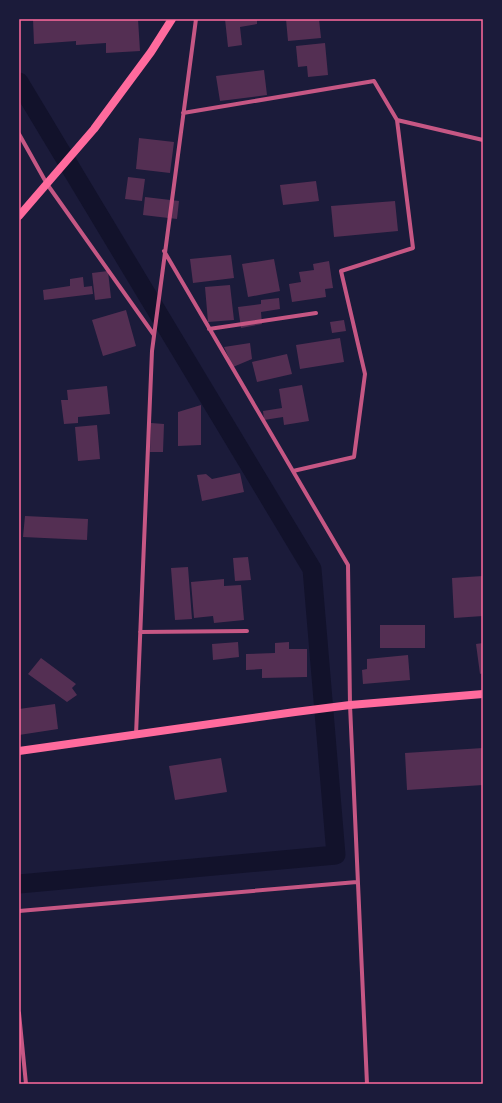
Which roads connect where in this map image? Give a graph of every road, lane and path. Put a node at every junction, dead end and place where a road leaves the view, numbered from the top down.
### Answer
1 (172, 19) edge
2 (196, 19) edge
3 (183, 113) junction
4 (397, 120) junction
5 (19, 134) edge
6 (483, 140) edge
7 (47, 184) junction
8 (19, 216) edge
9 (164, 251) junction
10 (316, 314) dead end
11 (209, 329) junction
12 (154, 336) junction
13 (293, 471) junction
14 (247, 631) dead end
15 (140, 632) junction
16 (483, 694) edge
17 (350, 705) junction
18 (136, 735) junction
19 (19, 751) edge
20 (357, 882) junction
21 (19, 911) edge
22 (19, 1013) edge
23 (26, 1084) edge
24 (367, 1084) edge

1 - 7 main road
2 - 3 street
3 - 4 street
3 - 9 street
4 - 6 street
4 - 13 street
5 - 7 street
7 - 8 main road
7 - 12 street
9 - 11 street
9 - 12 street
10 - 11 street
11 - 13 street
12 - 15 street
13 - 17 street
14 - 15 street
15 - 18 street
16 - 17 main road
17 - 18 main road
17 - 20 street
18 - 19 main road
20 - 21 street
20 - 24 street
22 - 23 street

